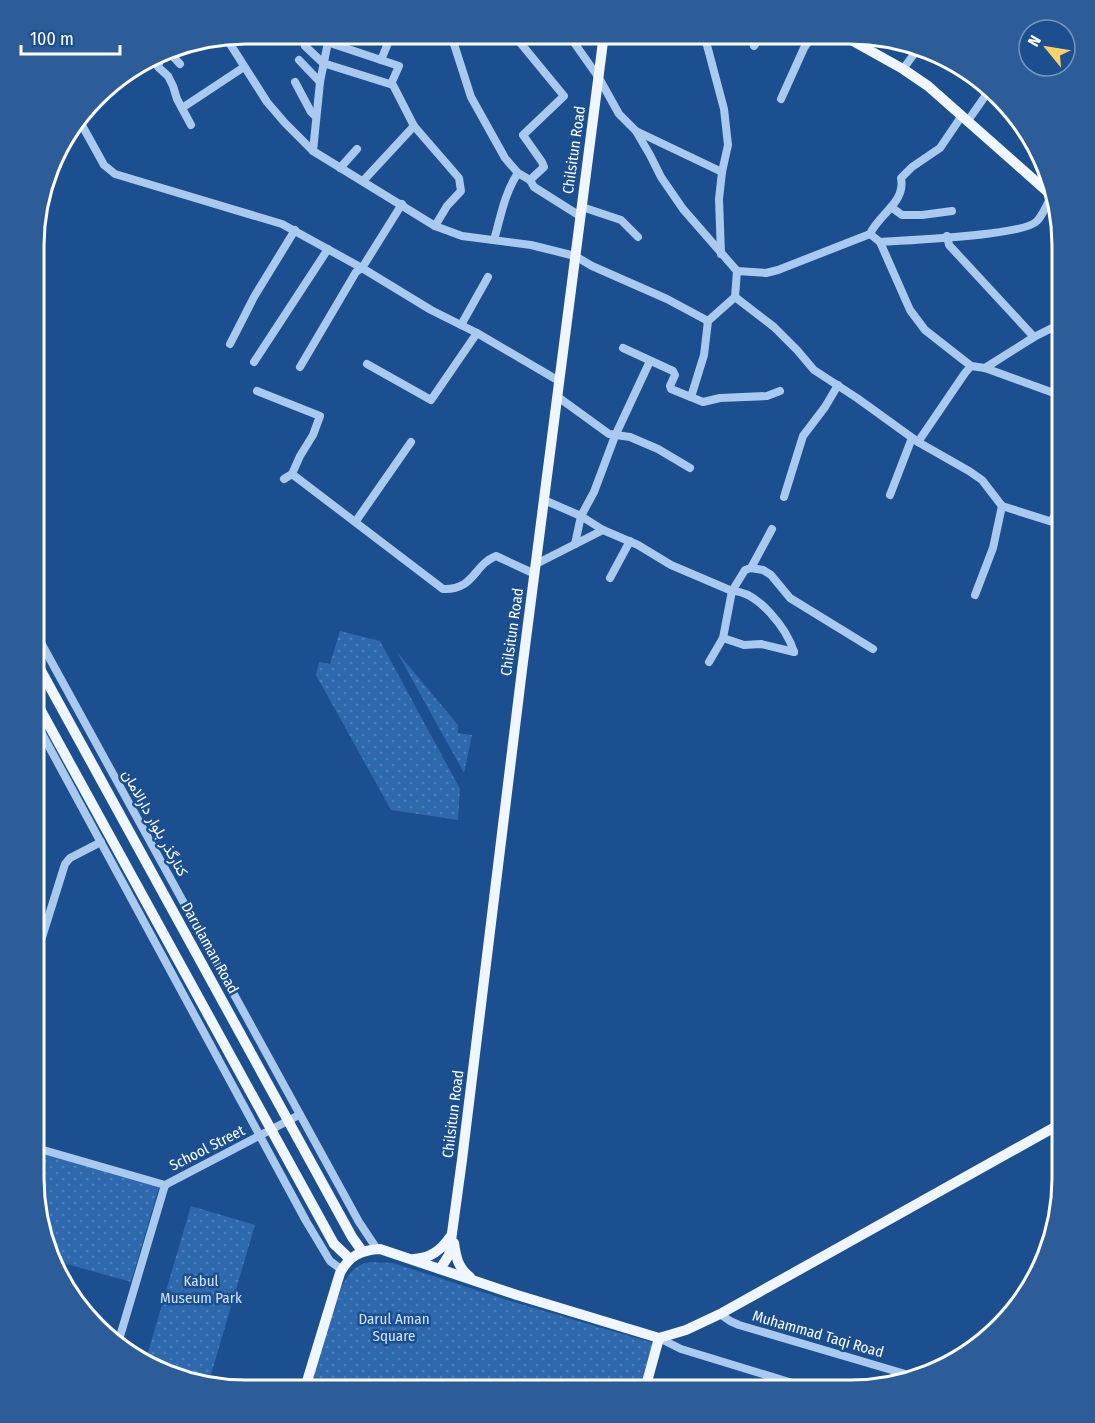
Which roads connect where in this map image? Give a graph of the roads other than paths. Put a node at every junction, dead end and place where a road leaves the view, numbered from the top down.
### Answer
1 (328, 44) edge
2 (334, 44) edge
3 (388, 44) edge
4 (454, 44) edge
5 (521, 44) edge
6 (575, 44) edge
7 (603, 44) edge
8 (706, 44) edge
9 (807, 44) edge
10 (230, 45) edge
11 (867, 45) edge
12 (305, 46) dead end
13 (914, 54) edge
14 (173, 57) edge
15 (299, 60) dead end
16 (381, 60) junction
17 (323, 63) junction
18 (159, 64) edge
19 (180, 64) dead end
20 (244, 67) junction
21 (903, 69) junction
22 (599, 78) junction
23 (295, 82) dead end
24 (320, 82) junction
25 (391, 84) junction
26 (985, 96) edge
27 (781, 99) dead end
28 (182, 108) junction
29 (316, 117) junction
30 (964, 119) junction
31 (191, 124) dead end
32 (83, 126) edge
33 (414, 126) junction
34 (636, 131) junction
35 (357, 149) dead end
36 (313, 151) junction
37 (340, 168) junction
38 (722, 172) junction
39 (518, 173) junction
40 (530, 180) junction
41 (363, 181) junction
42 (1042, 183) edge
43 (1047, 202) edge
44 (402, 204) junction
45 (891, 207) junction
46 (952, 211) dead end
47 (581, 212) junction
48 (435, 226) junction
49 (295, 230) junction
50 (870, 234) junction
51 (947, 236) junction
52 (638, 237) dead end
53 (494, 240) junction
54 (880, 242) junction
55 (328, 249) junction
56 (721, 254) junction
57 (575, 256) junction
58 (362, 268) junction
59 (737, 271) junction
60 (488, 277) dead end
61 (735, 297) junction
62 (708, 321) junction
63 (461, 325) junction
64 (1052, 328) edge
65 (477, 333) junction
66 (1034, 337) junction
67 (231, 344) dead end
68 (622, 348) dead end
69 (650, 361) junction
70 (254, 362) dead end
71 (367, 364) dead end
72 (300, 366) dead end
73 (971, 366) junction
74 (985, 368) junction
75 (559, 381) junction
76 (838, 385) junction
77 (258, 391) dead end
78 (780, 391) dead end
79 (1052, 392) edge
80 (558, 397) junction
81 (691, 397) junction
82 (615, 436) junction
83 (915, 440) junction
84 (411, 442) dead end
85 (690, 468) dead end
86 (292, 474) junction
87 (284, 479) dead end
88 (890, 495) dead end
89 (784, 497) dead end
90 (544, 500) junction
91 (1002, 506) junction
92 (581, 516) junction
93 (356, 521) junction
94 (1052, 521) edge
95 (772, 529) dead end
96 (603, 530) junction
97 (630, 541) junction
98 (575, 544) junction
99 (751, 568) junction
100 (536, 569) junction
101 (610, 578) dead end
102 (732, 591) junction
103 (975, 595) dead end
104 (723, 638) junction
105 (44, 648) edge
106 (873, 648) dead end
107 (48, 655) junction
108 (44, 661) edge
109 (709, 662) dead end
110 (44, 682) edge
111 (44, 716) edge
112 (44, 737) edge
113 (101, 842) junction
114 (44, 931) edge
115 (300, 1115) junction
116 (288, 1121) junction
117 (271, 1129) junction
118 (1051, 1129) edge
119 (261, 1136) junction
120 (44, 1149) edge
121 (165, 1185) junction
122 (452, 1234) junction
123 (376, 1249) junction
124 (362, 1251) junction
125 (350, 1259) junction
126 (413, 1259) junction
127 (440, 1269) junction
128 (342, 1270) junction
129 (481, 1282) junction
130 (720, 1314) junction
131 (120, 1336) edge
132 (659, 1338) junction
133 (901, 1373) edge
134 (308, 1380) edge
135 (647, 1380) edge
136 (782, 1380) edge

1 - 17 street
2 - 16 street
3 - 16 street
4 - 39 street
5 - 40 street
6 - 22 street
7 - 22 main road, Chilsitun Road
8 - 38 street
9 - 27 street
10 - 20 street
11 - 21 main road
12 - 17 street
13 - 21 street
14 - 19 street
15 - 24 street
16 - 25 street
17 - 24 street
17 - 25 street
18 - 28 street
20 - 28 street
20 - 36 street
21 - 30 main road
22 - 34 street
22 - 47 main road, Chilsitun Road
23 - 29 street
24 - 29 street
25 - 33 street
26 - 30 street
28 - 31 street
29 - 36 street
30 - 42 main road
30 - 45 street
32 - 49 street
33 - 41 street
33 - 48 street
34 - 38 street
34 - 56 street
35 - 37 street
36 - 37 street
37 - 41 street
38 - 56 street
39 - 40 street
39 - 53 street
40 - 47 street
41 - 44 street
43 - 51 street
44 - 48 street
44 - 58 street
45 - 46 street
45 - 50 street
47 - 52 street
47 - 57 main road, Chilsitun Road
48 - 53 street
49 - 55 street
49 - 67 street
50 - 54 street
50 - 59 street
51 - 54 street
51 - 66 street
53 - 57 street
54 - 73 street
55 - 58 street
55 - 70 street
56 - 59 street
57 - 62 street
57 - 75 main road, Chilsitun Road
58 - 63 street
58 - 72 street
59 - 61 street
60 - 63 street
61 - 62 street
61 - 76 street
62 - 81 street
63 - 65 street
64 - 66 street
65 - 71 street
65 - 75 street
66 - 74 street
68 - 69 street
69 - 81 street
69 - 82 street
73 - 74 street
73 - 83 street
74 - 79 street
75 - 80 main road, Chilsitun Road
76 - 83 street
76 - 89 street
77 - 86 street
78 - 81 street
80 - 82 street
80 - 90 main road, Chilsitun Road
82 - 85 street
82 - 92 street
83 - 88 street
83 - 91 street
84 - 93 street
86 - 87 street
86 - 93 street
90 - 92 street
90 - 100 main road, Chilsitun Road
91 - 94 street
91 - 103 street
92 - 96 street
92 - 98 street
93 - 100 street
95 - 99 street
96 - 97 street
96 - 98 street
97 - 101 street
97 - 102 street
98 - 100 street
99 - 102 street
99 - 106 street
100 - 122 main road, Chilsitun Road
102 - 104 street
102 - 104 street
104 - 109 street
105 - 107 street, کنارگذر بلوار دارالامان
107 - 108 street
107 - 115 street, کنارگذر بلوار دارالامان
110 - 116 main road, Darulaman Road
111 - 117 main road
112 - 113 street
113 - 114 street
113 - 119 street
115 - 116 street, School Street
115 - 123 street, کنارگذر بلوار دارالامان
116 - 117 street, School Street
116 - 124 main road, Darulaman Road
117 - 119 street, School Street
117 - 125 main road
118 - 130 main road
119 - 121 street, School Street
119 - 128 street
120 - 121 street
121 - 131 street
122 - 126 main road
122 - 127 main road
122 - 129 main road
123 - 124 main road
123 - 126 main road
124 - 125 main road
125 - 128 main road
126 - 127 main road
127 - 129 main road
128 - 134 main road
129 - 132 main road
130 - 132 main road
130 - 133 street, Muhammad Taqi Road
132 - 135 main road
132 - 136 street

